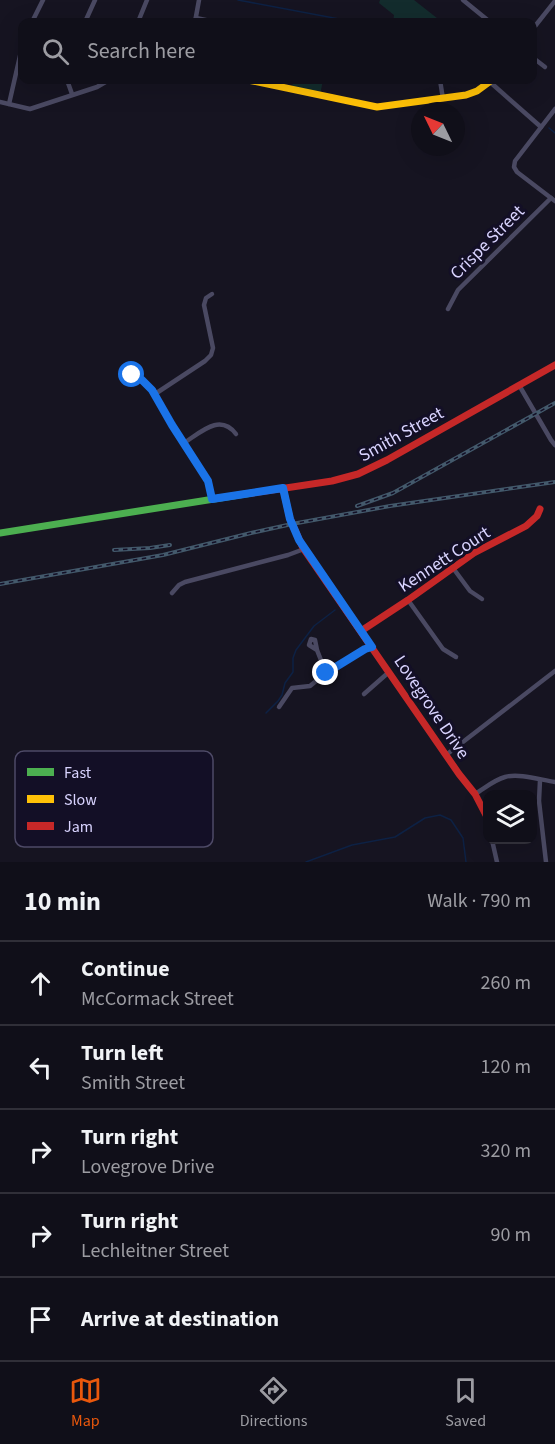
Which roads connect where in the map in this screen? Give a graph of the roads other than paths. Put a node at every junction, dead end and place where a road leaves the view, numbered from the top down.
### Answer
1 (42, 0) edge
2 (95, 0) edge
3 (147, 0) edge
4 (199, 0) edge
5 (463, 0) edge
6 (473, 0) edge
7 (555, 1) edge
8 (469, 5) junction
9 (34, 18) edge
10 (87, 18) edge
11 (140, 18) edge
12 (195, 18) edge
13 (485, 18) edge
14 (537, 24) edge
15 (537, 61) edge
16 (18, 65) edge
17 (545, 68) dead end
18 (69, 84) edge
19 (102, 84) edge
20 (268, 84) edge
21 (441, 84) edge
22 (487, 84) edge
23 (494, 84) edge
24 (72, 94) junction
25 (443, 99) junction
26 (0, 102) edge
27 (9, 104) junction
28 (555, 109) edge
29 (542, 127) junction
30 (553, 199) edge
31 (212, 294) dead end
32 (448, 309) dead end
33 (555, 365) edge
34 (121, 376) dead end
35 (519, 385) junction
36 (155, 394) junction
37 (236, 434) dead end
38 (184, 443) junction
39 (555, 445) edge
40 (283, 488) junction
41 (212, 499) junction
42 (540, 509) dead end
43 (0, 532) edge
44 (304, 549) junction
45 (453, 568) junction
46 (172, 592) dead end
47 (482, 599) dead end
48 (408, 600) junction
49 (361, 631) junction
50 (372, 647) junction
51 (317, 650) dead end
52 (456, 657) dead end
53 (555, 671) edge
54 (389, 672) junction
55 (326, 673) junction
56 (364, 694) dead end
57 (279, 707) dead end
58 (446, 755) junction
59 (540, 780) junction
60 (555, 782) edge
61 (475, 794) junction
62 (483, 809) edge
63 (493, 844) edge
64 (497, 862) edge
65 (546, 862) edge

1 - 9 street
2 - 10 street
3 - 11 street
4 - 12 street
5 - 8 street
6 - 8 street
7 - 14 street
8 - 13 street
15 - 17 street
16 - 27 street
18 - 24 street
19 - 24 street
20 - 25 street
21 - 25 street
22 - 25 street
23 - 29 street
24 - 27 street
26 - 27 street
28 - 29 street
29 - 30 street
30 - 32 street, Crispe Street
31 - 36 street
33 - 35 street, Smith Street
34 - 36 street
35 - 39 street
35 - 40 street, Smith Street
36 - 38 street
37 - 38 street
38 - 41 street
40 - 41 street, Smith Street
40 - 44 street, Lovegrove Drive
41 - 43 street, Smith Street
42 - 45 street, Kennett Court
44 - 46 street
44 - 49 street, Lovegrove Drive
45 - 47 street
45 - 48 street, Kennett Court
48 - 49 street, Kennett Court
48 - 52 street
49 - 50 street, Lovegrove Drive
50 - 54 street, Lovegrove Drive
50 - 55 street
51 - 55 street
53 - 58 street
54 - 56 street
54 - 58 street, Lovegrove Drive
55 - 57 street
58 - 61 street, Lovegrove Drive
59 - 60 street
59 - 61 street
59 - 65 street
61 - 62 street, Lovegrove Drive
63 - 64 street

